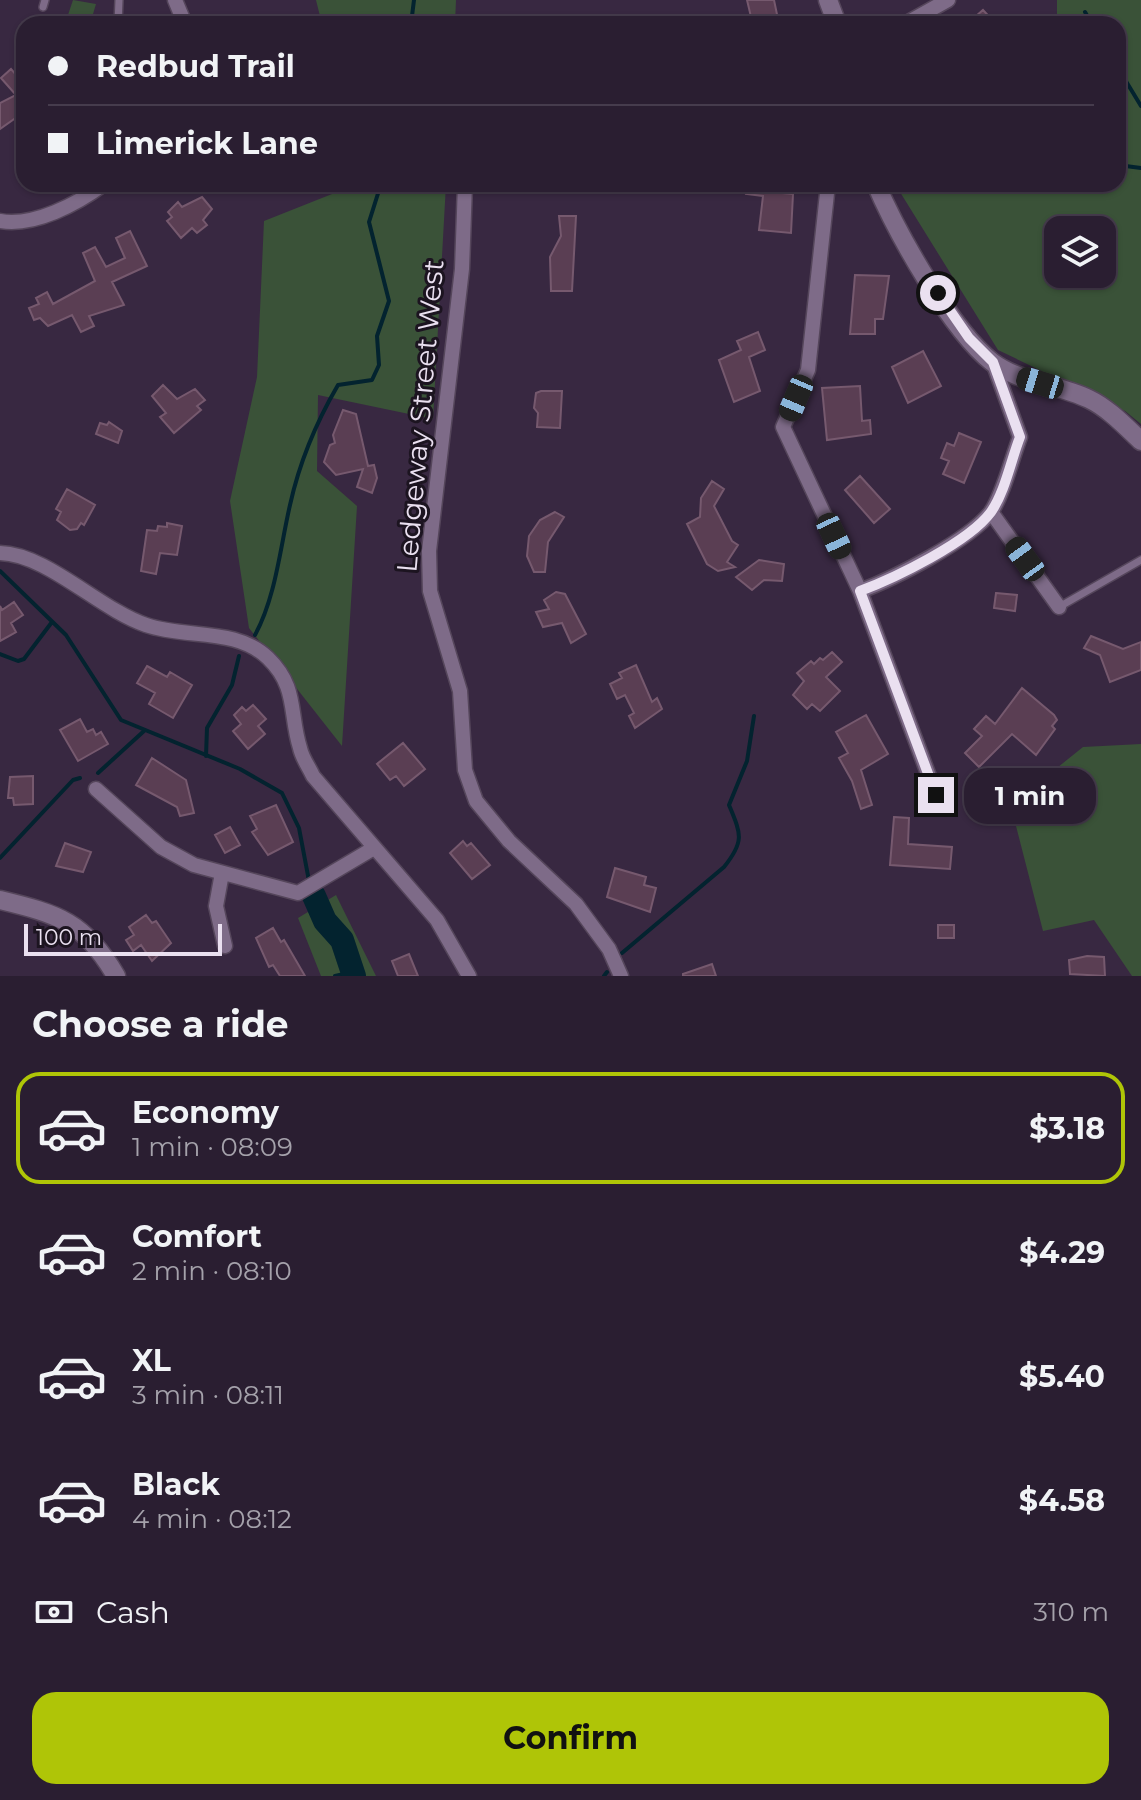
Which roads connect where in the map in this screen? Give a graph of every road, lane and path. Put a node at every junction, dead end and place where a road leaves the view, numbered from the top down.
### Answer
1 (948, 0) edge
2 (919, 16) edge
3 (90, 192) edge
4 (465, 192) edge
5 (827, 192) edge
6 (880, 192) edge
7 (0, 221) edge
8 (993, 362) junction
9 (1141, 441) edge
10 (991, 512) junction
11 (0, 553) edge
12 (1141, 560) edge
13 (860, 591) junction
14 (1059, 607) joint
15 (96, 789) dead end
16 (936, 795) dead end
17 (374, 848) junction
18 (222, 873) junction
19 (0, 900) edge
20 (225, 946) dead end
21 (116, 976) edge
22 (469, 976) edge
23 (621, 976) edge

1 - 2 street
3 - 7 street
4 - 23 street, Ledgeway Street West
5 - 13 street
6 - 8 street
8 - 9 street
8 - 10 street
10 - 13 street
10 - 14 street
11 - 17 street
12 - 14 lane
13 - 16 street
15 - 18 street
17 - 18 street
17 - 22 street
18 - 20 street
19 - 21 street

